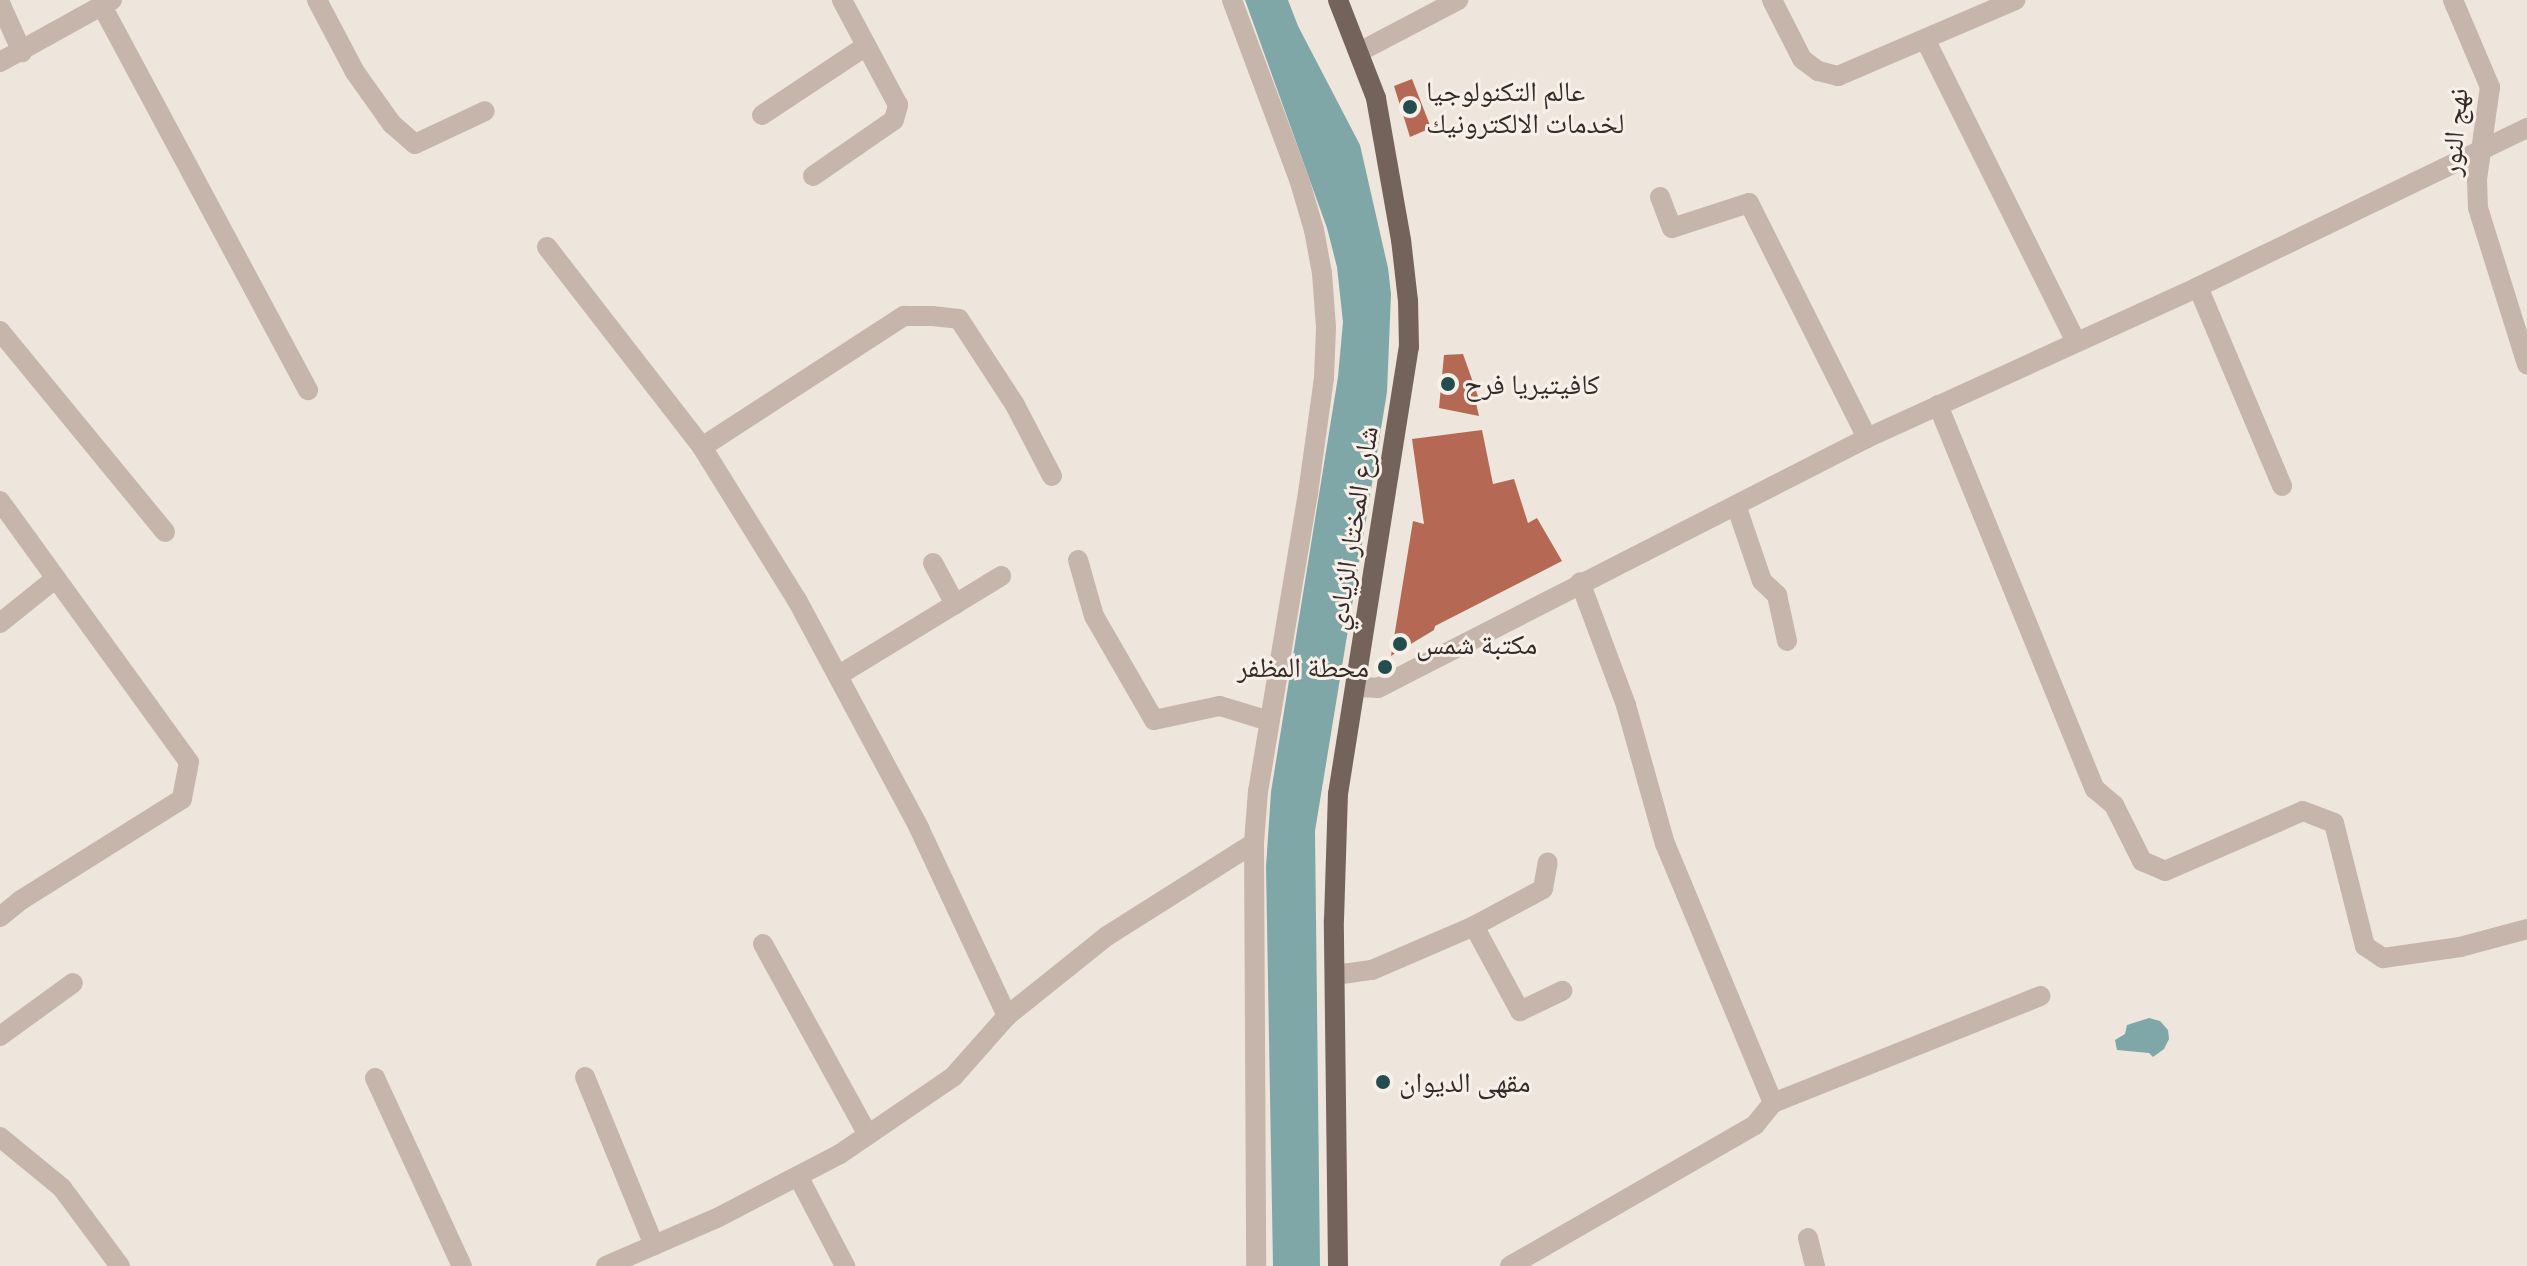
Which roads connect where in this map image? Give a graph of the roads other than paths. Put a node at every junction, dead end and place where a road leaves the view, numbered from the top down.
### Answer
1 (317, 0) edge
2 (842, 0) edge
3 (1232, 0) edge
4 (1338, 0) edge
5 (1458, 0) edge
6 (1772, 0) edge
7 (2015, 0) edge
8 (2453, 0) edge
9 (0, 3) edge
10 (107, 3) edge
11 (1980, 8) edge
12 (1926, 41) junction
13 (866, 46) junction
14 (1361, 51) junction
15 (22, 52) junction
16 (0, 62) edge
17 (485, 111) dead end
18 (762, 115) dead end
19 (2527, 128) edge
20 (2481, 147) junction
21 (813, 176) dead end
22 (1660, 197) dead end
23 (547, 247) dead end
24 (2198, 287) junction
25 (0, 331) edge
26 (2076, 342) junction
27 (2527, 364) edge
28 (308, 390) dead end
29 (1938, 405) junction
30 (1867, 438) junction
31 (702, 447) junction
32 (1052, 476) dead end
33 (2282, 486) dead end
34 (0, 501) edge
35 (1736, 505) junction
36 (165, 532) dead end
37 (1078, 560) dead end
38 (933, 563) dead end
39 (1001, 576) dead end
40 (55, 579) junction
41 (1580, 582) junction
42 (955, 604) junction
43 (0, 623) edge
44 (1787, 641) dead end
45 (839, 675) junction
46 (1355, 687) junction
47 (1269, 721) junction
48 (1254, 843) junction
49 (1548, 862) dead end
50 (0, 917) edge
51 (1474, 926) junction
52 (2527, 929) edge
53 (763, 944) dead end
54 (1335, 975) junction
55 (73, 983) dead end
56 (1562, 991) dead end
57 (2040, 996) dead end
58 (1007, 1016) junction
59 (0, 1036) edge
60 (585, 1077) dead end
61 (375, 1078) dead end
62 (1773, 1103) junction
63 (868, 1135) junction
64 (0, 1137) edge
65 (798, 1176) junction
66 (1808, 1238) dead end
67 (654, 1245) junction
68 (120, 1266) edge
69 (462, 1266) edge
70 (606, 1266) edge
71 (845, 1266) edge
72 (1256, 1266) edge
73 (1338, 1266) edge
74 (1510, 1266) edge
75 (1815, 1266) edge

1 - 17 street
2 - 13 street
3 - 47 street
4 - 14 main road, شارع المختار الزيادي
5 - 14 street
6 - 12 street
7 - 11 street
8 - 20 street, نهج النور
9 - 15 street
10 - 15 street
10 - 28 street
11 - 12 street
12 - 26 street
13 - 18 street
13 - 21 street
14 - 46 main road, شارع المختار الزيادي
15 - 16 street
19 - 20 street
20 - 24 street
20 - 27 street, نهج النور
22 - 30 street
23 - 31 street
24 - 26 street
24 - 33 street
25 - 36 street
26 - 29 street
29 - 30 street
29 - 52 street
30 - 35 street
31 - 32 street
31 - 45 street
34 - 40 street
35 - 41 street
35 - 44 street
37 - 47 street
38 - 42 street
39 - 42 street
40 - 43 street
40 - 50 street
41 - 46 street
41 - 62 street
42 - 45 street
45 - 58 street
46 - 54 main road, شارع المختار الزيادي
47 - 48 street
48 - 58 street
48 - 72 street
49 - 51 street
51 - 54 street
51 - 56 street
53 - 63 street
54 - 73 main road, شارع المختار الزيادي
55 - 59 street
57 - 62 street
58 - 63 street
60 - 67 street
61 - 69 street
62 - 74 street
63 - 65 street
64 - 68 street
65 - 67 street
65 - 71 street
66 - 75 street
67 - 70 street

